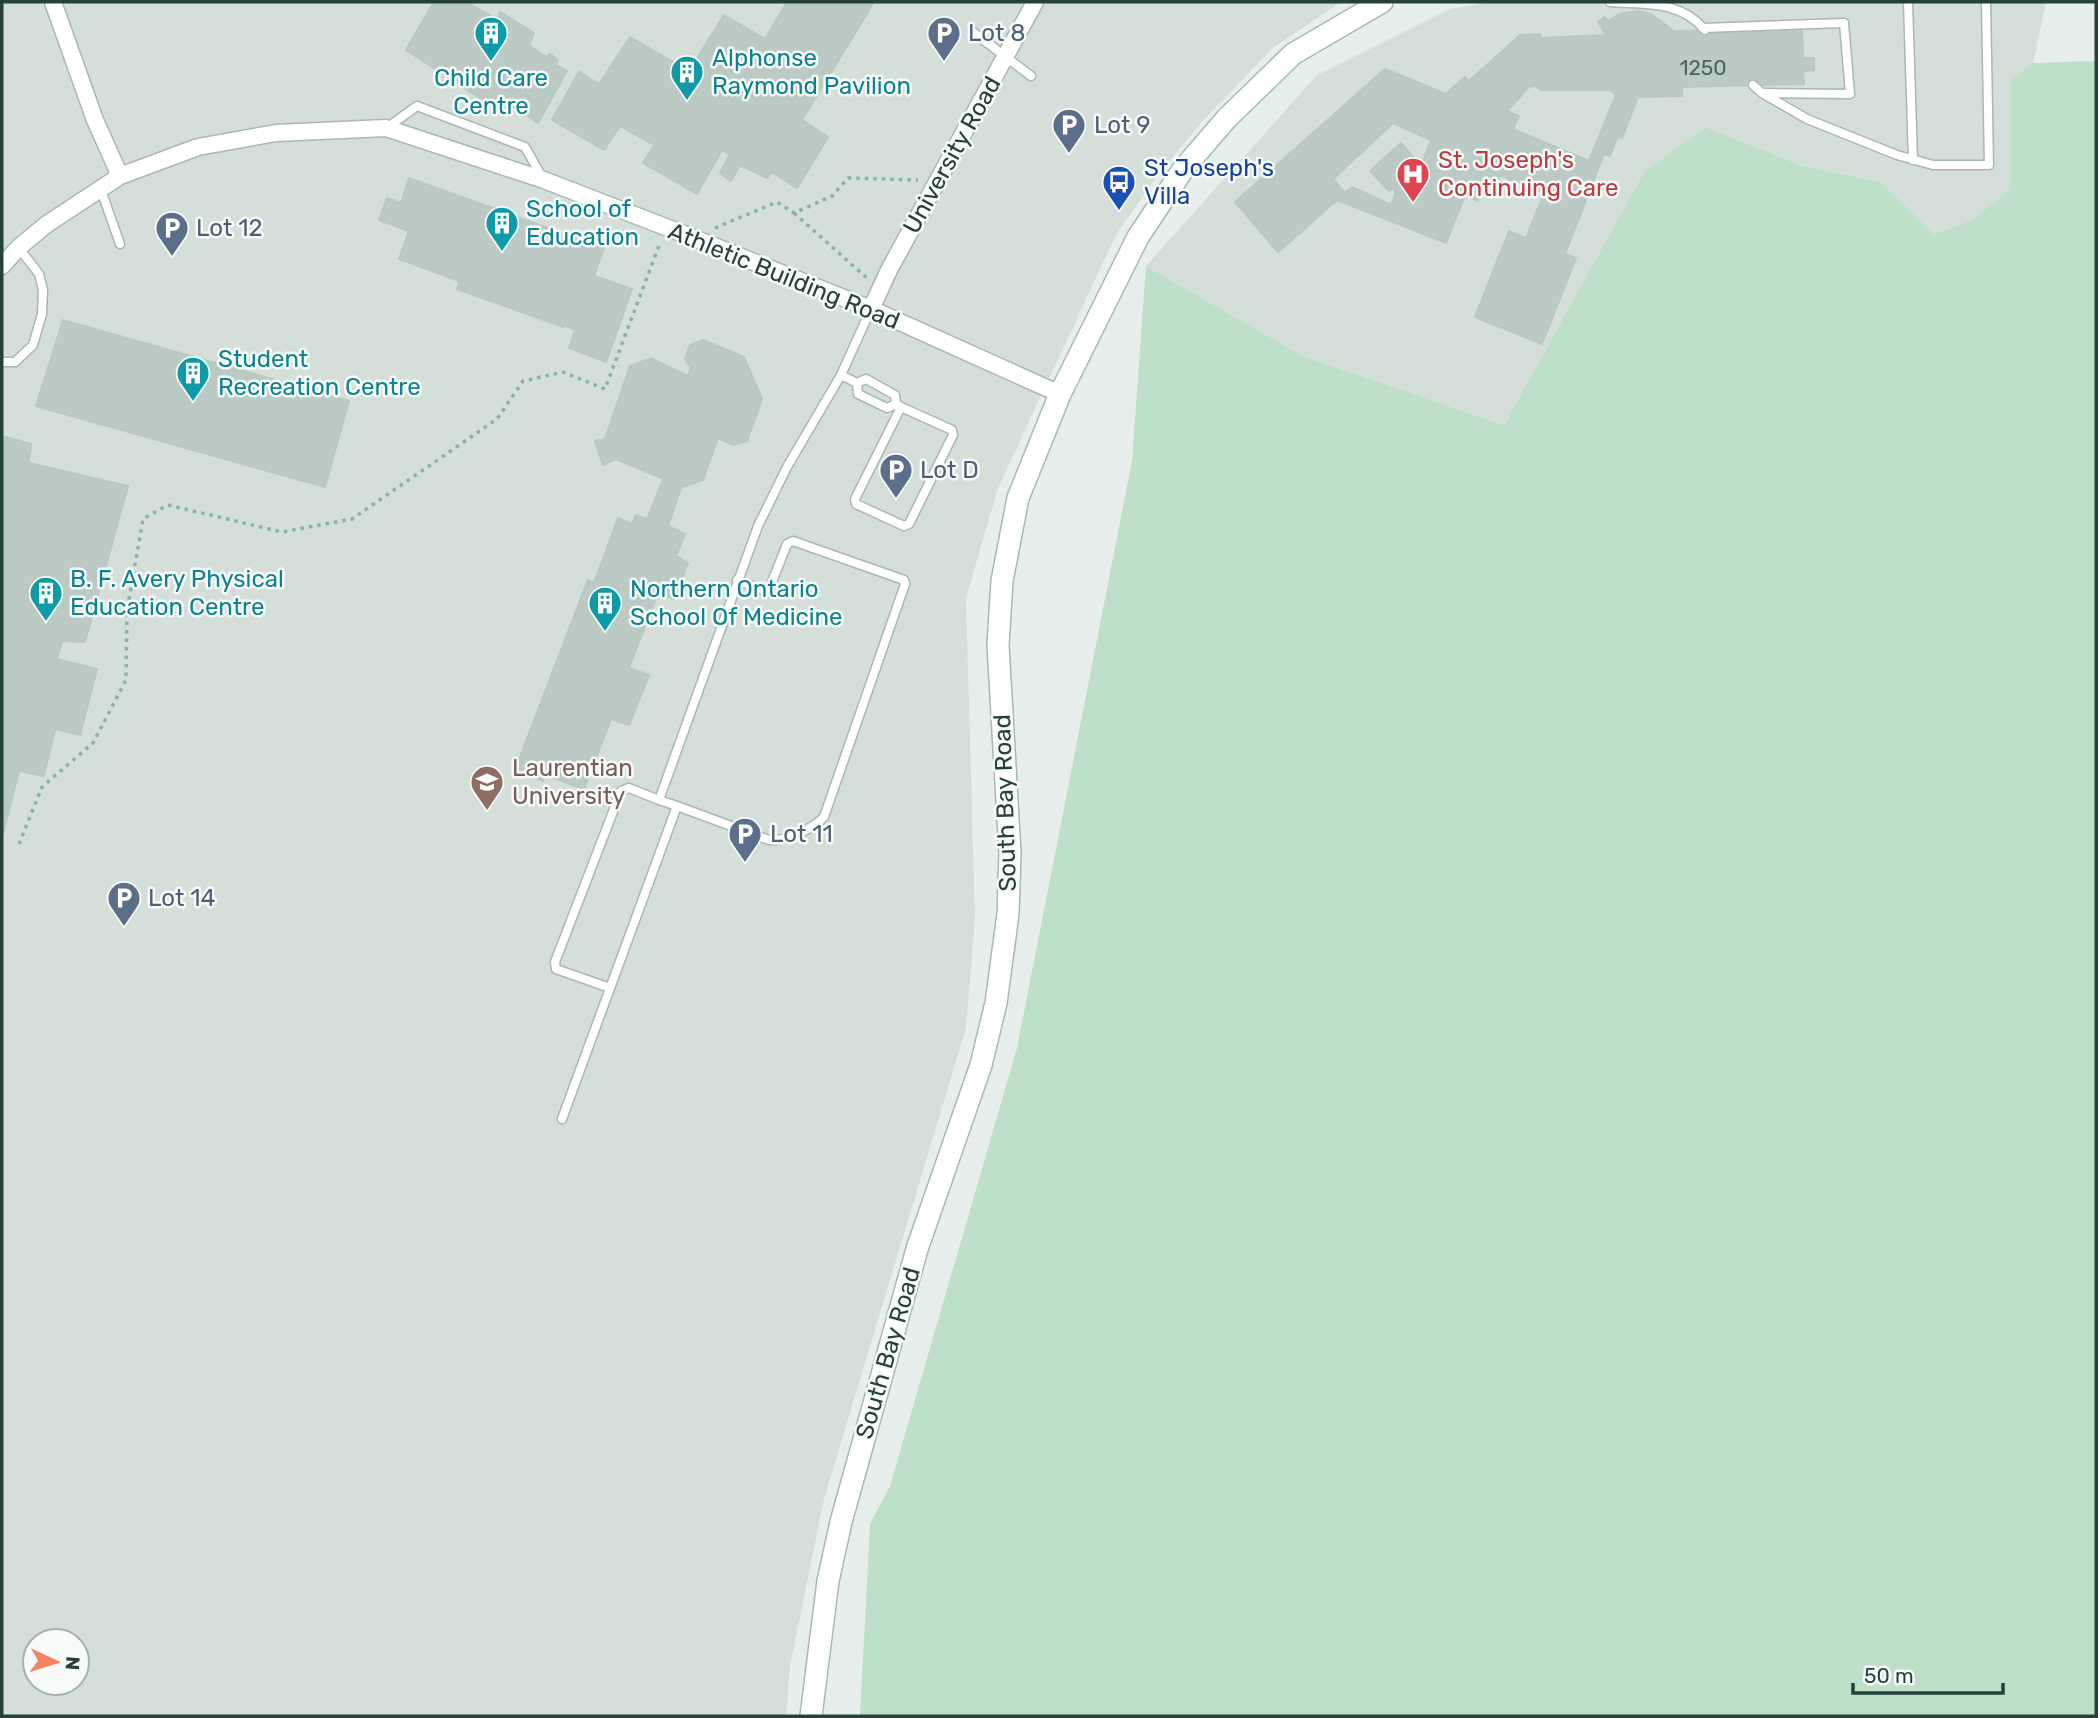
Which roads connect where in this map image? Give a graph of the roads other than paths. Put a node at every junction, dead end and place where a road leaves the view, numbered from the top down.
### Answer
1 (52, 2) edge
2 (1035, 2) edge
3 (1382, 2) edge
4 (1610, 2) edge
5 (1908, 2) edge
6 (1986, 2) edge
7 (973, 32) dead end
8 (1006, 57) junction
9 (1031, 76) dead end
10 (1753, 85) dead end
11 (1762, 93) junction
12 (386, 128) junction
13 (1913, 160) junction
14 (120, 176) junction
15 (544, 180) junction
16 (101, 190) junction
17 (120, 244) dead end
18 (19, 248) junction
19 (2, 266) edge
20 (871, 309) junction
21 (2, 362) edge
22 (841, 375) junction
23 (857, 383) junction
24 (1060, 394) junction
25 (899, 405) junction
26 (737, 580) junction
27 (659, 800) junction
28 (677, 806) junction
29 (610, 988) junction
30 (562, 1119) dead end
31 (811, 1716) edge

1 - 14 street
2 - 8 street, University Road
3 - 24 street, South Bay Road
4 - 11 lane
5 - 13 lane
6 - 13 lane
7 - 8 lane
8 - 9 lane
8 - 20 street, University Road
10 - 11 lane
11 - 13 lane
12 - 14 street, Athletic Building Road
12 - 15 street, Athletic Building Road
12 - 15 lane
14 - 16 street, Athletic Building Road
15 - 20 street, Athletic Building Road
16 - 17 lane
16 - 18 street, Athletic Building Road
18 - 19 street, Athletic Building Road
18 - 21 lane
20 - 22 lane
20 - 24 street, Athletic Building Road
22 - 23 lane
22 - 26 lane
23 - 25 lane
23 - 25 lane
24 - 31 street, South Bay Road
25 - 25 lane
26 - 27 lane
26 - 28 lane
27 - 28 lane
27 - 29 lane
28 - 29 lane
29 - 30 lane

